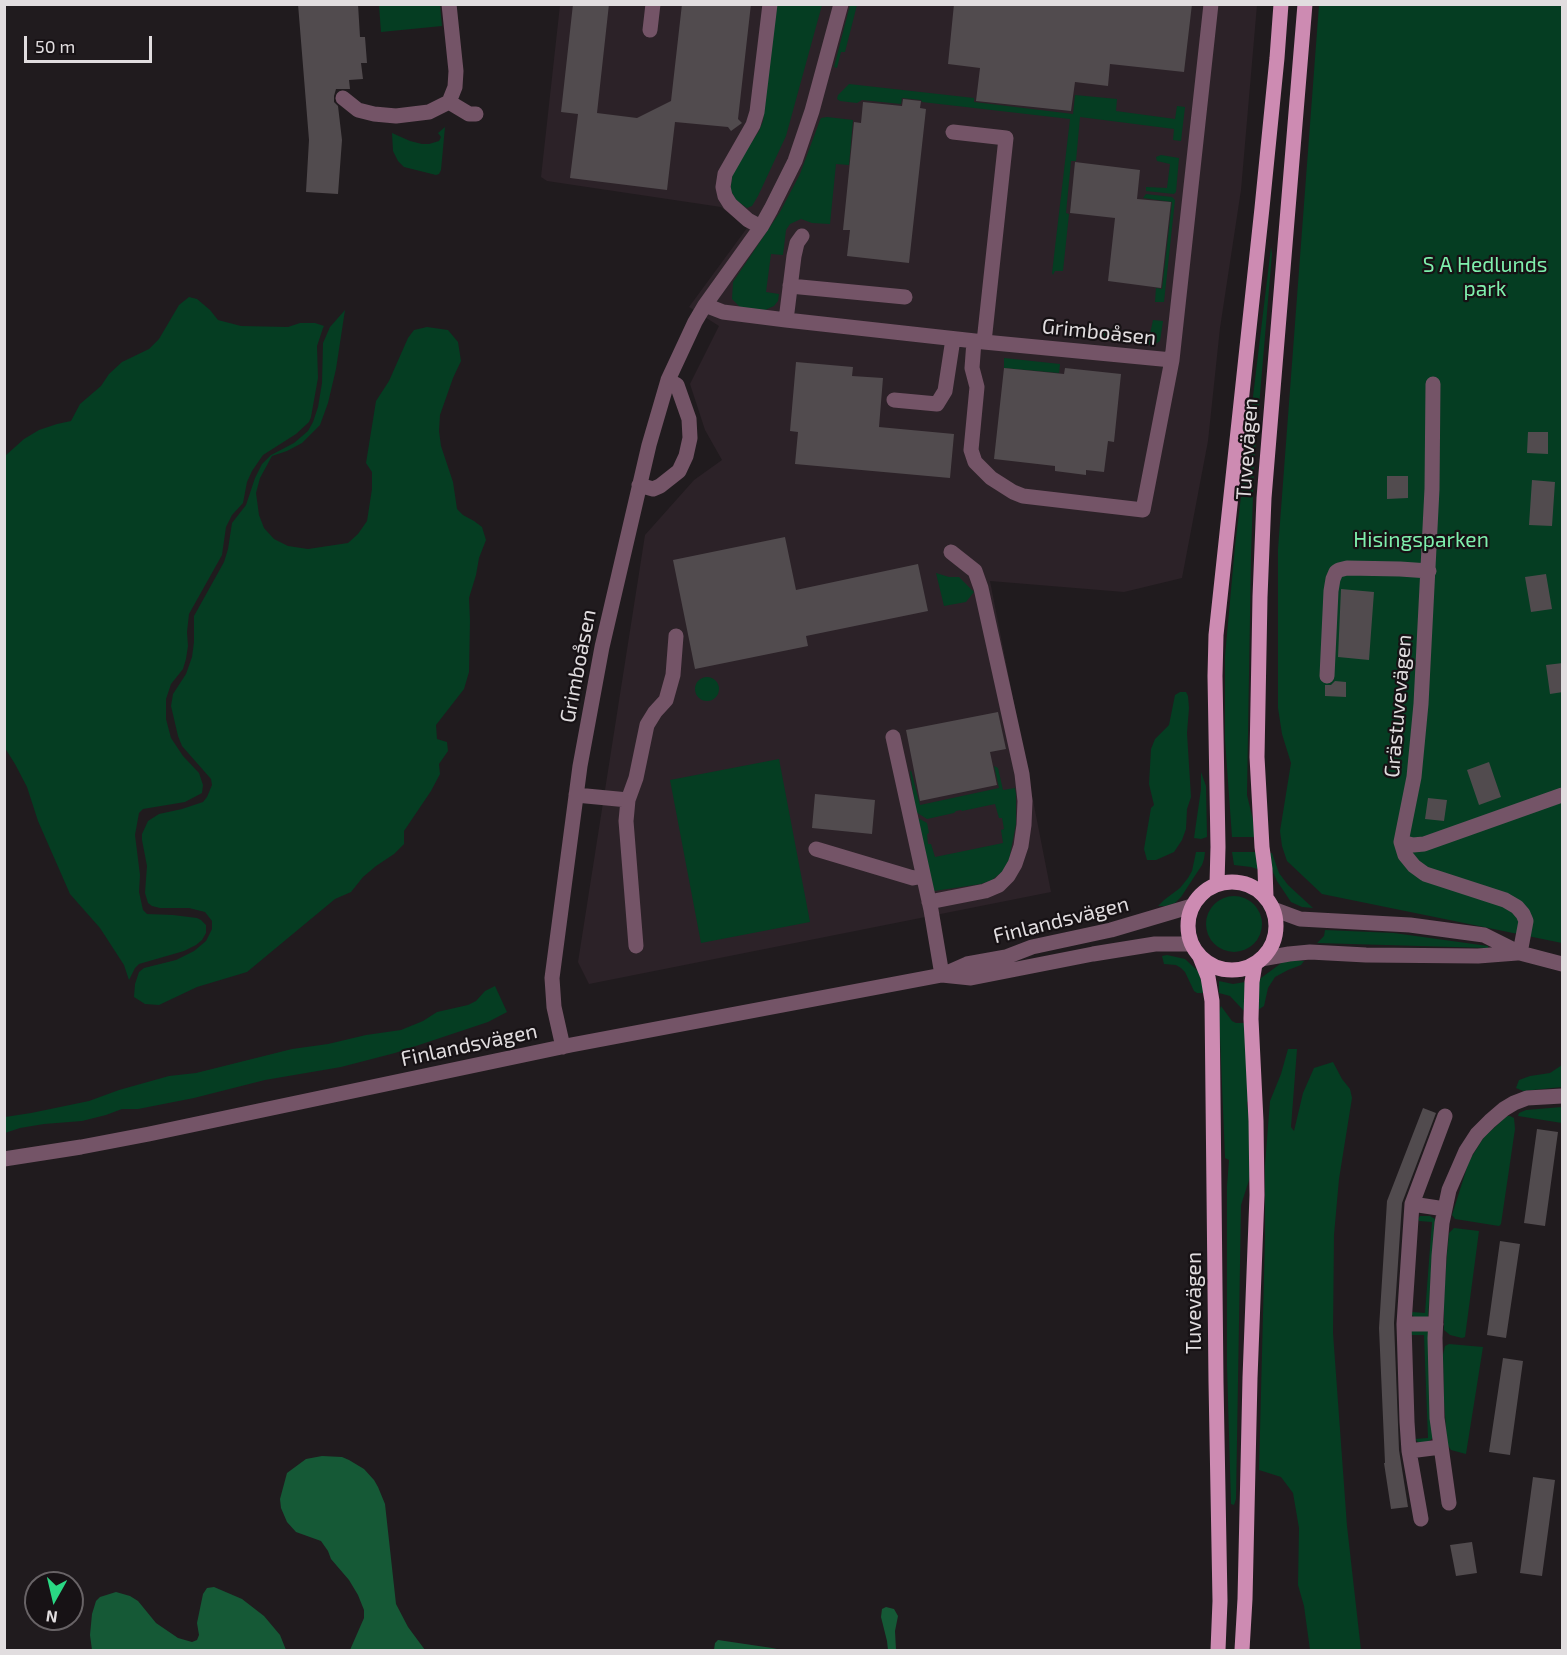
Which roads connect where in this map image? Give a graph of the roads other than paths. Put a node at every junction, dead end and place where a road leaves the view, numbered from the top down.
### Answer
1 (449, 4) edge
2 (653, 4) edge
3 (770, 4) edge
4 (841, 4) edge
5 (1211, 4) edge
6 (1281, 4) edge
7 (1305, 4) edge
8 (650, 30) dead end
9 (343, 98) dead end
10 (449, 102) junction
11 (476, 114) dead end
12 (953, 132) dead end
13 (761, 227) junction
14 (802, 236) dead end
15 (790, 285) junction
16 (905, 297) dead end
17 (705, 305) junction
18 (786, 320) junction
19 (953, 339) junction
20 (979, 341) junction
21 (1172, 360) junction
22 (668, 380) junction
23 (1433, 384) dead end
24 (894, 400) dead end
25 (639, 486) junction
26 (951, 552) dead end
27 (1429, 571) junction
28 (676, 636) dead end
29 (1327, 676) dead end
30 (893, 736) dead end
31 (576, 795) junction
32 (1563, 795) edge
33 (628, 800) junction
34 (1401, 842) junction
35 (816, 849) dead end
36 (923, 876) junction
37 (1217, 884) junction
38 (929, 902) junction
39 (1270, 903) junction
40 (1192, 906) junction
41 (1191, 944) junction
42 (636, 946) dead end
43 (1520, 953) junction
44 (1200, 957) junction
45 (1258, 961) junction
46 (1563, 964) edge
47 (942, 975) junction
48 (563, 1047) junction
49 (1563, 1096) edge
50 (1445, 1116) dead end
51 (4, 1159) edge
52 (1412, 1204) junction
53 (1445, 1209) junction
54 (1404, 1324) junction
55 (1436, 1324) junction
56 (1441, 1447) junction
57 (1409, 1450) junction
58 (1449, 1503) dead end
59 (1421, 1519) dead end
60 (1218, 1650) edge
61 (1242, 1650) edge

1 - 10 street
2 - 8 street
3 - 13 street
4 - 13 street, Grimboåsen
5 - 21 street, Grimboåsen
6 - 37 main road, Tuvevägen
7 - 39 main road, Tuvevägen
9 - 10 street
10 - 11 street
12 - 20 street
13 - 17 street, Grimboåsen
14 - 15 street
15 - 16 street
15 - 18 street
17 - 18 street, Grimboåsen
17 - 22 street, Grimboåsen
18 - 19 street, Grimboåsen
19 - 20 street, Grimboåsen
19 - 24 street
20 - 21 street, Grimboåsen
20 - 21 street
22 - 25 street, Grimboåsen
22 - 25 street
23 - 27 street, Grästuvevägen
25 - 31 street, Grimboåsen
26 - 38 street
27 - 29 street
27 - 34 street, Grästuvevägen
28 - 33 street
30 - 36 street
31 - 33 street
31 - 48 street, Grimboåsen
32 - 34 street
33 - 42 street
34 - 43 street
35 - 36 street
36 - 38 street
37 - 39 main road
37 - 40 main road
38 - 47 street
39 - 43 street
39 - 45 main road, Tuvevägen
40 - 41 main road
40 - 47 street, Finlandsvägen
41 - 44 main road, Tuvevägen
41 - 47 street, Finlandsvägen
43 - 45 street
43 - 46 street
44 - 45 main road
44 - 60 main road, Tuvevägen
45 - 61 main road, Tuvevägen
47 - 48 street, Finlandsvägen
48 - 51 street, Finlandsvägen
49 - 53 street
50 - 52 street
52 - 53 street
52 - 54 street
53 - 55 street
54 - 55 street
54 - 57 street
55 - 56 street
56 - 57 street
56 - 58 street
57 - 59 street

